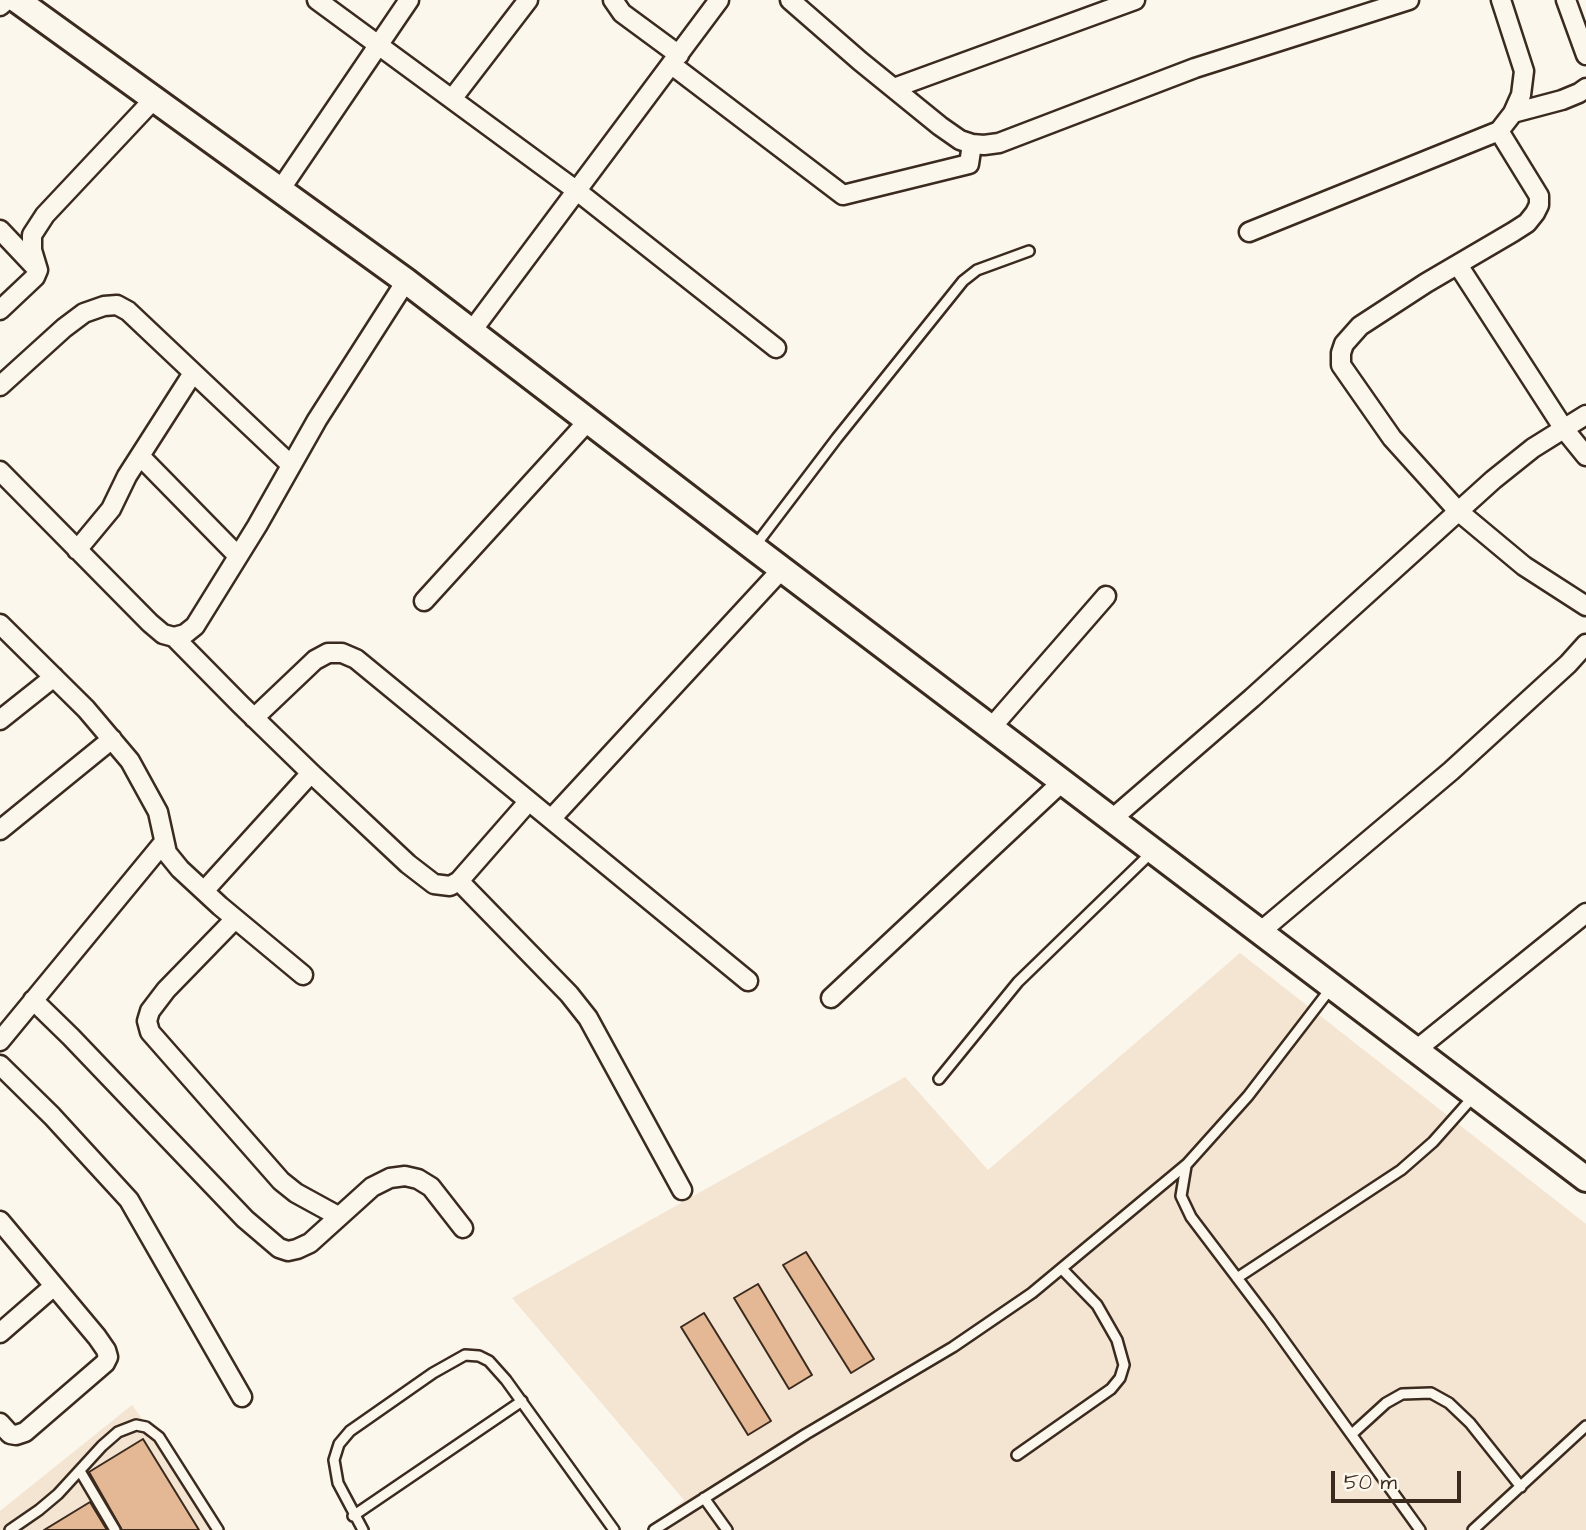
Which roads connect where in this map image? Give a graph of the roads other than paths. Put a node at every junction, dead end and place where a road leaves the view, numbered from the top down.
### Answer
1 (7, 0) edge
2 (17, 0) edge
3 (317, 0) edge
4 (409, 0) edge
5 (528, 0) edge
6 (613, 0) edge
7 (719, 0) edge
8 (790, 0) edge
9 (1135, 0) edge
10 (1409, 0) edge
11 (1501, 0) edge
12 (1566, 0) edge
13 (0, 6) edge
14 (379, 46) junction
15 (1586, 55) edge
16 (676, 60) junction
17 (894, 88) junction
18 (1586, 88) edge
19 (154, 99) junction
20 (452, 99) junction
21 (1513, 113) junction
22 (1499, 131) junction
23 (972, 144) junction
24 (280, 190) junction
25 (577, 191) junction
26 (0, 230) edge
27 (1249, 232) dead end
28 (1029, 251) dead end
29 (1458, 265) junction
30 (38, 270) junction
31 (406, 281) junction
32 (0, 310) edge
33 (471, 332) junction
34 (776, 348) dead end
35 (193, 373) junction
36 (0, 386) edge
37 (1586, 415) edge
38 (588, 421) junction
39 (1564, 429) junction
40 (140, 456) junction
41 (1586, 457) edge
42 (291, 466) junction
43 (0, 471) edge
44 (1458, 511) junction
45 (754, 548) junction
46 (77, 550) junction
47 (238, 556) junction
48 (782, 569) junction
49 (1106, 596) dead end
50 (424, 601) dead end
51 (1586, 606) edge
52 (0, 624) edge
53 (174, 637) junction
54 (1586, 644) edge
55 (54, 677) junction
56 (254, 718) junction
57 (0, 720) edge
58 (991, 728) junction
59 (112, 738) junction
60 (311, 773) junction
61 (1062, 782) junction
62 (529, 801) junction
63 (551, 819) junction
64 (1112, 819) junction
65 (0, 830) edge
66 (164, 842) junction
67 (1153, 850) junction
68 (458, 881) junction
69 (204, 891) junction
70 (1586, 912) edge
71 (235, 919) junction
72 (1260, 932) junction
73 (303, 975) dead end
74 (748, 981) dead end
75 (1332, 986) junction
76 (831, 998) dead end
77 (33, 1000) junction
78 (0, 1041) edge
79 (1416, 1050) junction
80 (1, 1067) edge
81 (939, 1079) dead end
82 (1475, 1095) junction
83 (1187, 1164) junction
84 (1586, 1179) edge
85 (682, 1190) dead end
86 (338, 1216) junction
87 (0, 1221) edge
88 (463, 1228) dead end
89 (1062, 1269) junction
90 (1237, 1278) junction
91 (54, 1286) junction
92 (0, 1333) edge
93 (242, 1397) dead end
94 (522, 1401) junction
95 (0, 1423) edge
96 (1586, 1426) edge
97 (1352, 1434) junction
98 (1017, 1455) dead end
99 (80, 1471) junction
100 (1521, 1486) junction
101 (704, 1499) junction
102 (353, 1516) junction
103 (16, 1528) edge
104 (115, 1530) edge
105 (218, 1530) edge
106 (363, 1530) edge
107 (614, 1530) edge
108 (654, 1530) edge
109 (727, 1530) edge
110 (1420, 1530) edge
111 (1472, 1530) edge

1 - 13 street
2 - 19 main road
3 - 14 street
4 - 14 street
5 - 20 street
6 - 16 street
7 - 16 street
8 - 17 street
9 - 17 street
10 - 23 street
11 - 21 street
12 - 15 street
14 - 20 street
14 - 24 street
16 - 23 street
16 - 25 street
17 - 23 street
18 - 21 street
19 - 24 main road
19 - 30 street
20 - 25 street
21 - 22 street
22 - 27 street
22 - 29 street
24 - 31 main road
25 - 33 street
25 - 34 street
26 - 30 street
28 - 45 lane
29 - 39 street
29 - 44 street
30 - 32 street
31 - 33 main road
31 - 42 street
33 - 38 main road
35 - 36 street
35 - 40 street
35 - 42 street
37 - 39 street
38 - 45 main road
38 - 50 street
39 - 41 street
39 - 44 street
40 - 46 street
40 - 47 street
42 - 47 street
43 - 46 street
44 - 51 street
44 - 64 street
45 - 48 main road
46 - 53 street
47 - 53 street
48 - 58 main road
48 - 63 street
49 - 58 street
52 - 55 street
53 - 56 street
54 - 72 street
55 - 57 street
55 - 59 street
56 - 60 street
56 - 62 street
58 - 61 main road
59 - 65 street
59 - 66 street
60 - 68 street
60 - 69 street
61 - 64 main road
61 - 76 street
62 - 63 street
62 - 68 street
63 - 74 street
64 - 67 main road
66 - 69 street
66 - 77 street
67 - 72 main road
67 - 81 lane
68 - 85 street
69 - 71 street
70 - 79 street
71 - 73 street
71 - 86 street
72 - 75 main road
75 - 79 main road
75 - 83 lane
77 - 78 street
77 - 86 street
79 - 82 main road
80 - 93 street
82 - 84 main road
82 - 90 lane
83 - 89 lane
83 - 90 lane
86 - 88 street
87 - 91 street
89 - 98 lane
89 - 101 lane
90 - 97 lane
91 - 92 street
91 - 95 street
94 - 102 lane
94 - 102 lane
94 - 107 lane
96 - 100 lane
97 - 100 lane
97 - 110 lane
99 - 103 lane
99 - 104 lane
99 - 105 lane
100 - 111 lane
101 - 108 lane
101 - 109 lane
102 - 106 lane

